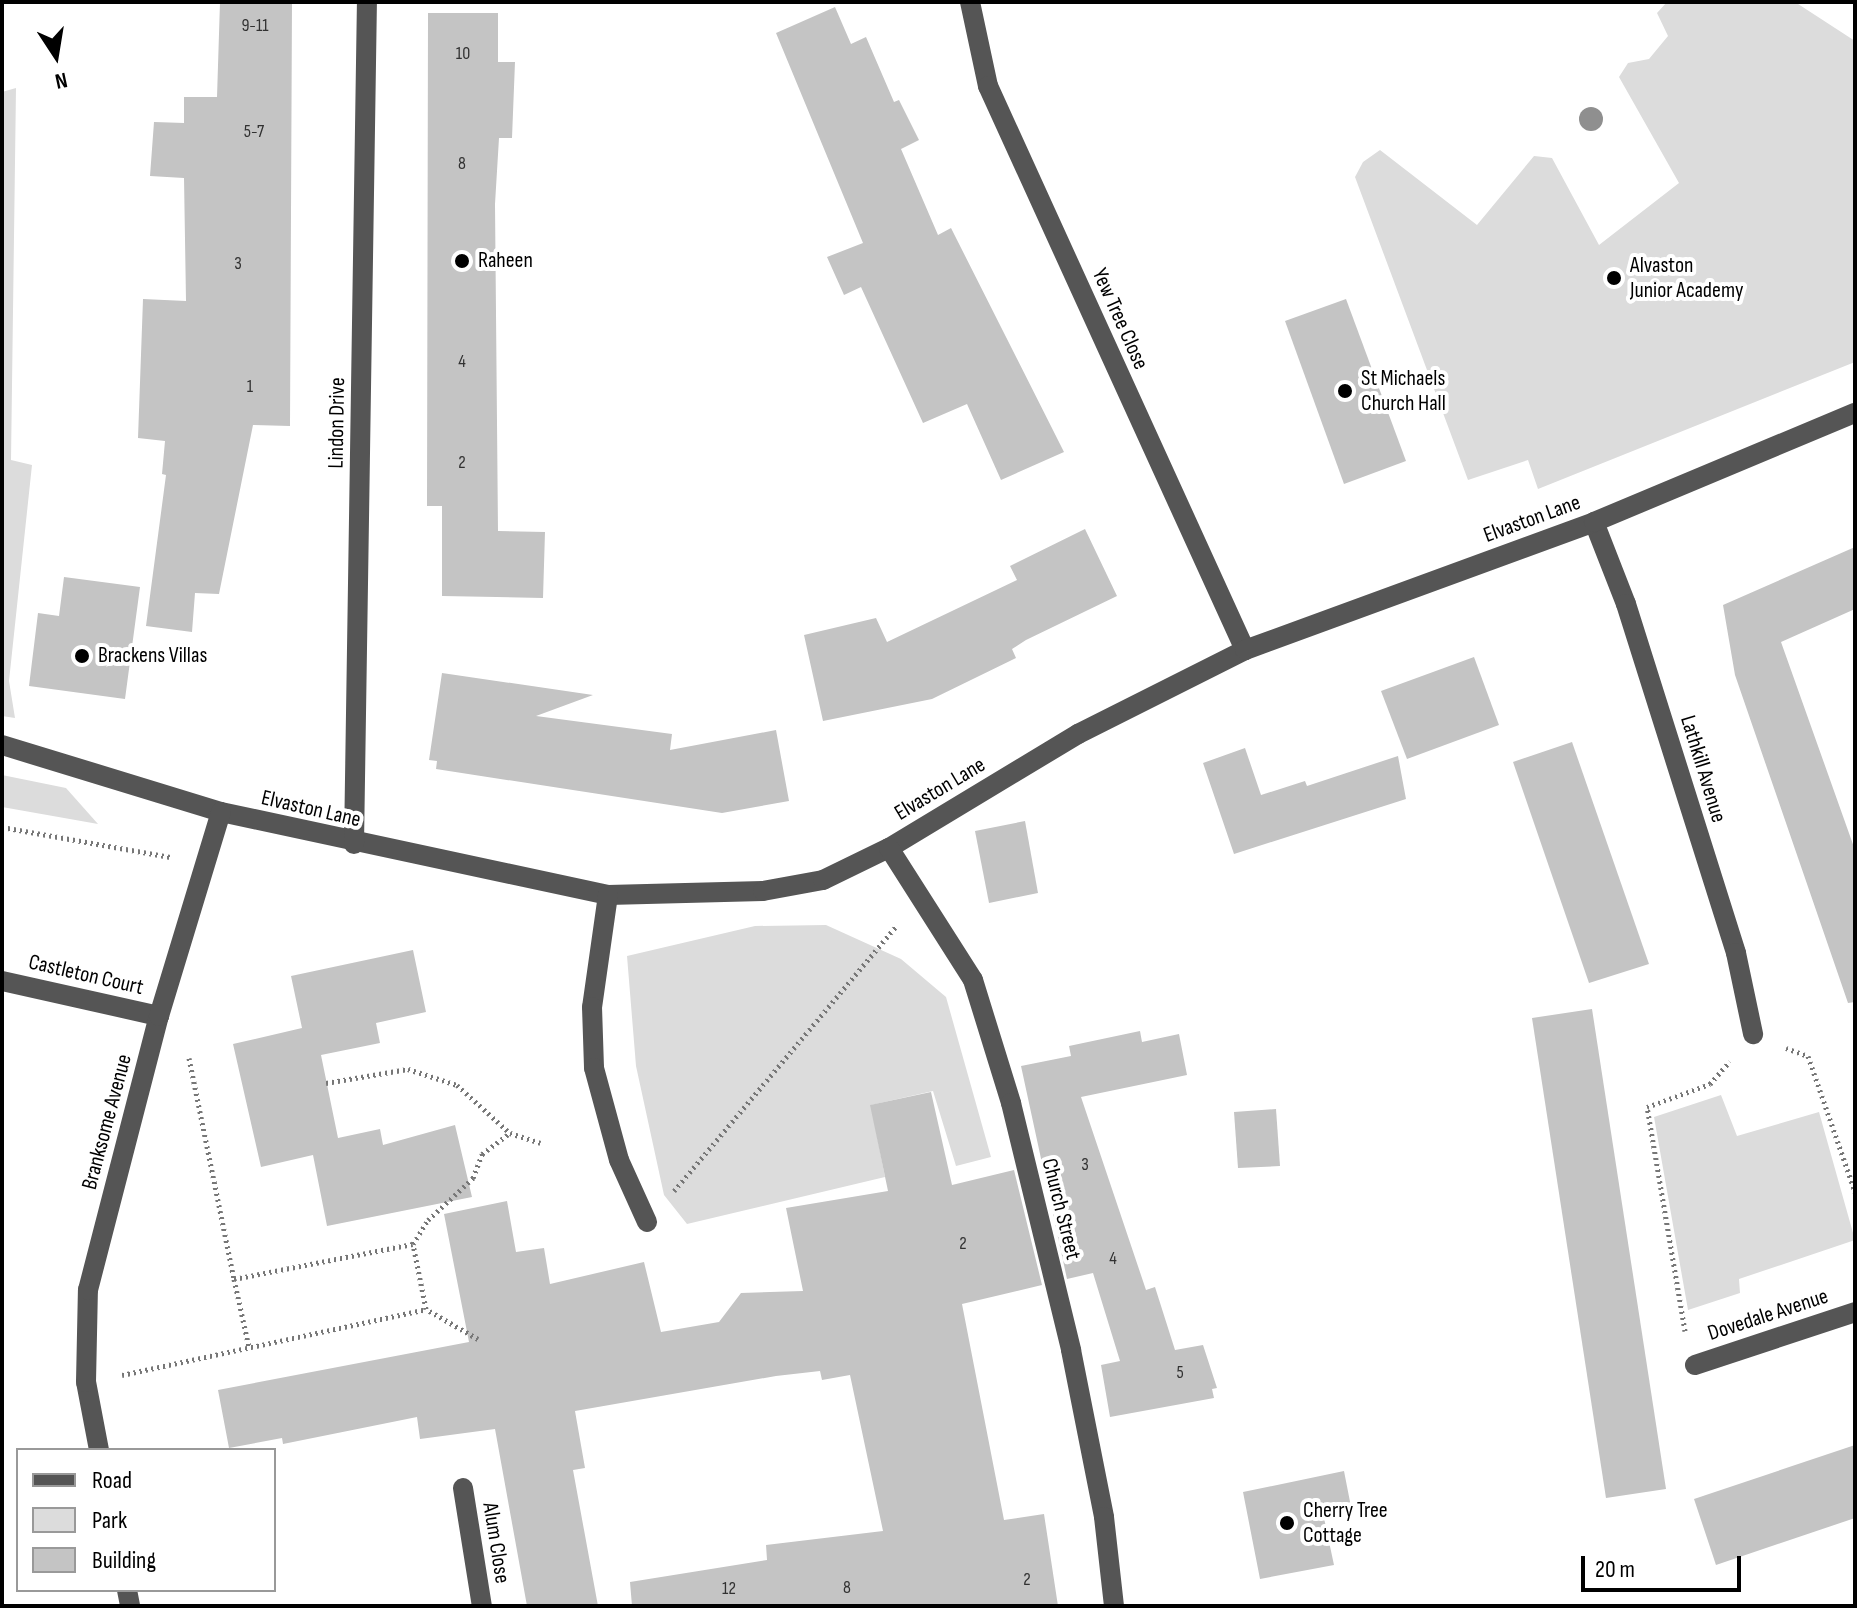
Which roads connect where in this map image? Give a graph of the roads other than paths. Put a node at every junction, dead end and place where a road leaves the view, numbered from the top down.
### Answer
1 (367, 2) edge
2 (970, 2) edge
3 (1855, 413) edge
4 (1594, 522) junction
5 (1245, 650) junction
6 (2, 745) edge
7 (221, 812) junction
8 (354, 844) junction
9 (889, 848) junction
10 (608, 895) junction
11 (2, 981) edge
12 (158, 1023) junction
13 (1753, 1034) road end
14 (647, 1222) road end
15 (1855, 1312) edge
16 (1695, 1365) road end
17 (99, 1448) edge
18 (463, 1488) dead end
19 (482, 1606) edge
20 (1114, 1606) edge

1 - 8 street, Lindon Drive
2 - 5 street, Yew Tree Close
3 - 4 street, Elvaston Lane
4 - 5 street, Elvaston Lane
4 - 13 street, Lathkill Avenue
5 - 9 street, Elvaston Lane
6 - 7 street, Elvaston Lane
7 - 8 street, Elvaston Lane
7 - 12 street, Branksome Avenue
8 - 10 street, Elvaston Lane
9 - 10 street, Elvaston Lane
9 - 20 street, Church Street
10 - 14 street
11 - 12 street, Castleton Court
12 - 17 street, Branksome Avenue
15 - 16 street, Dovedale Avenue
18 - 19 street, Alum Close

